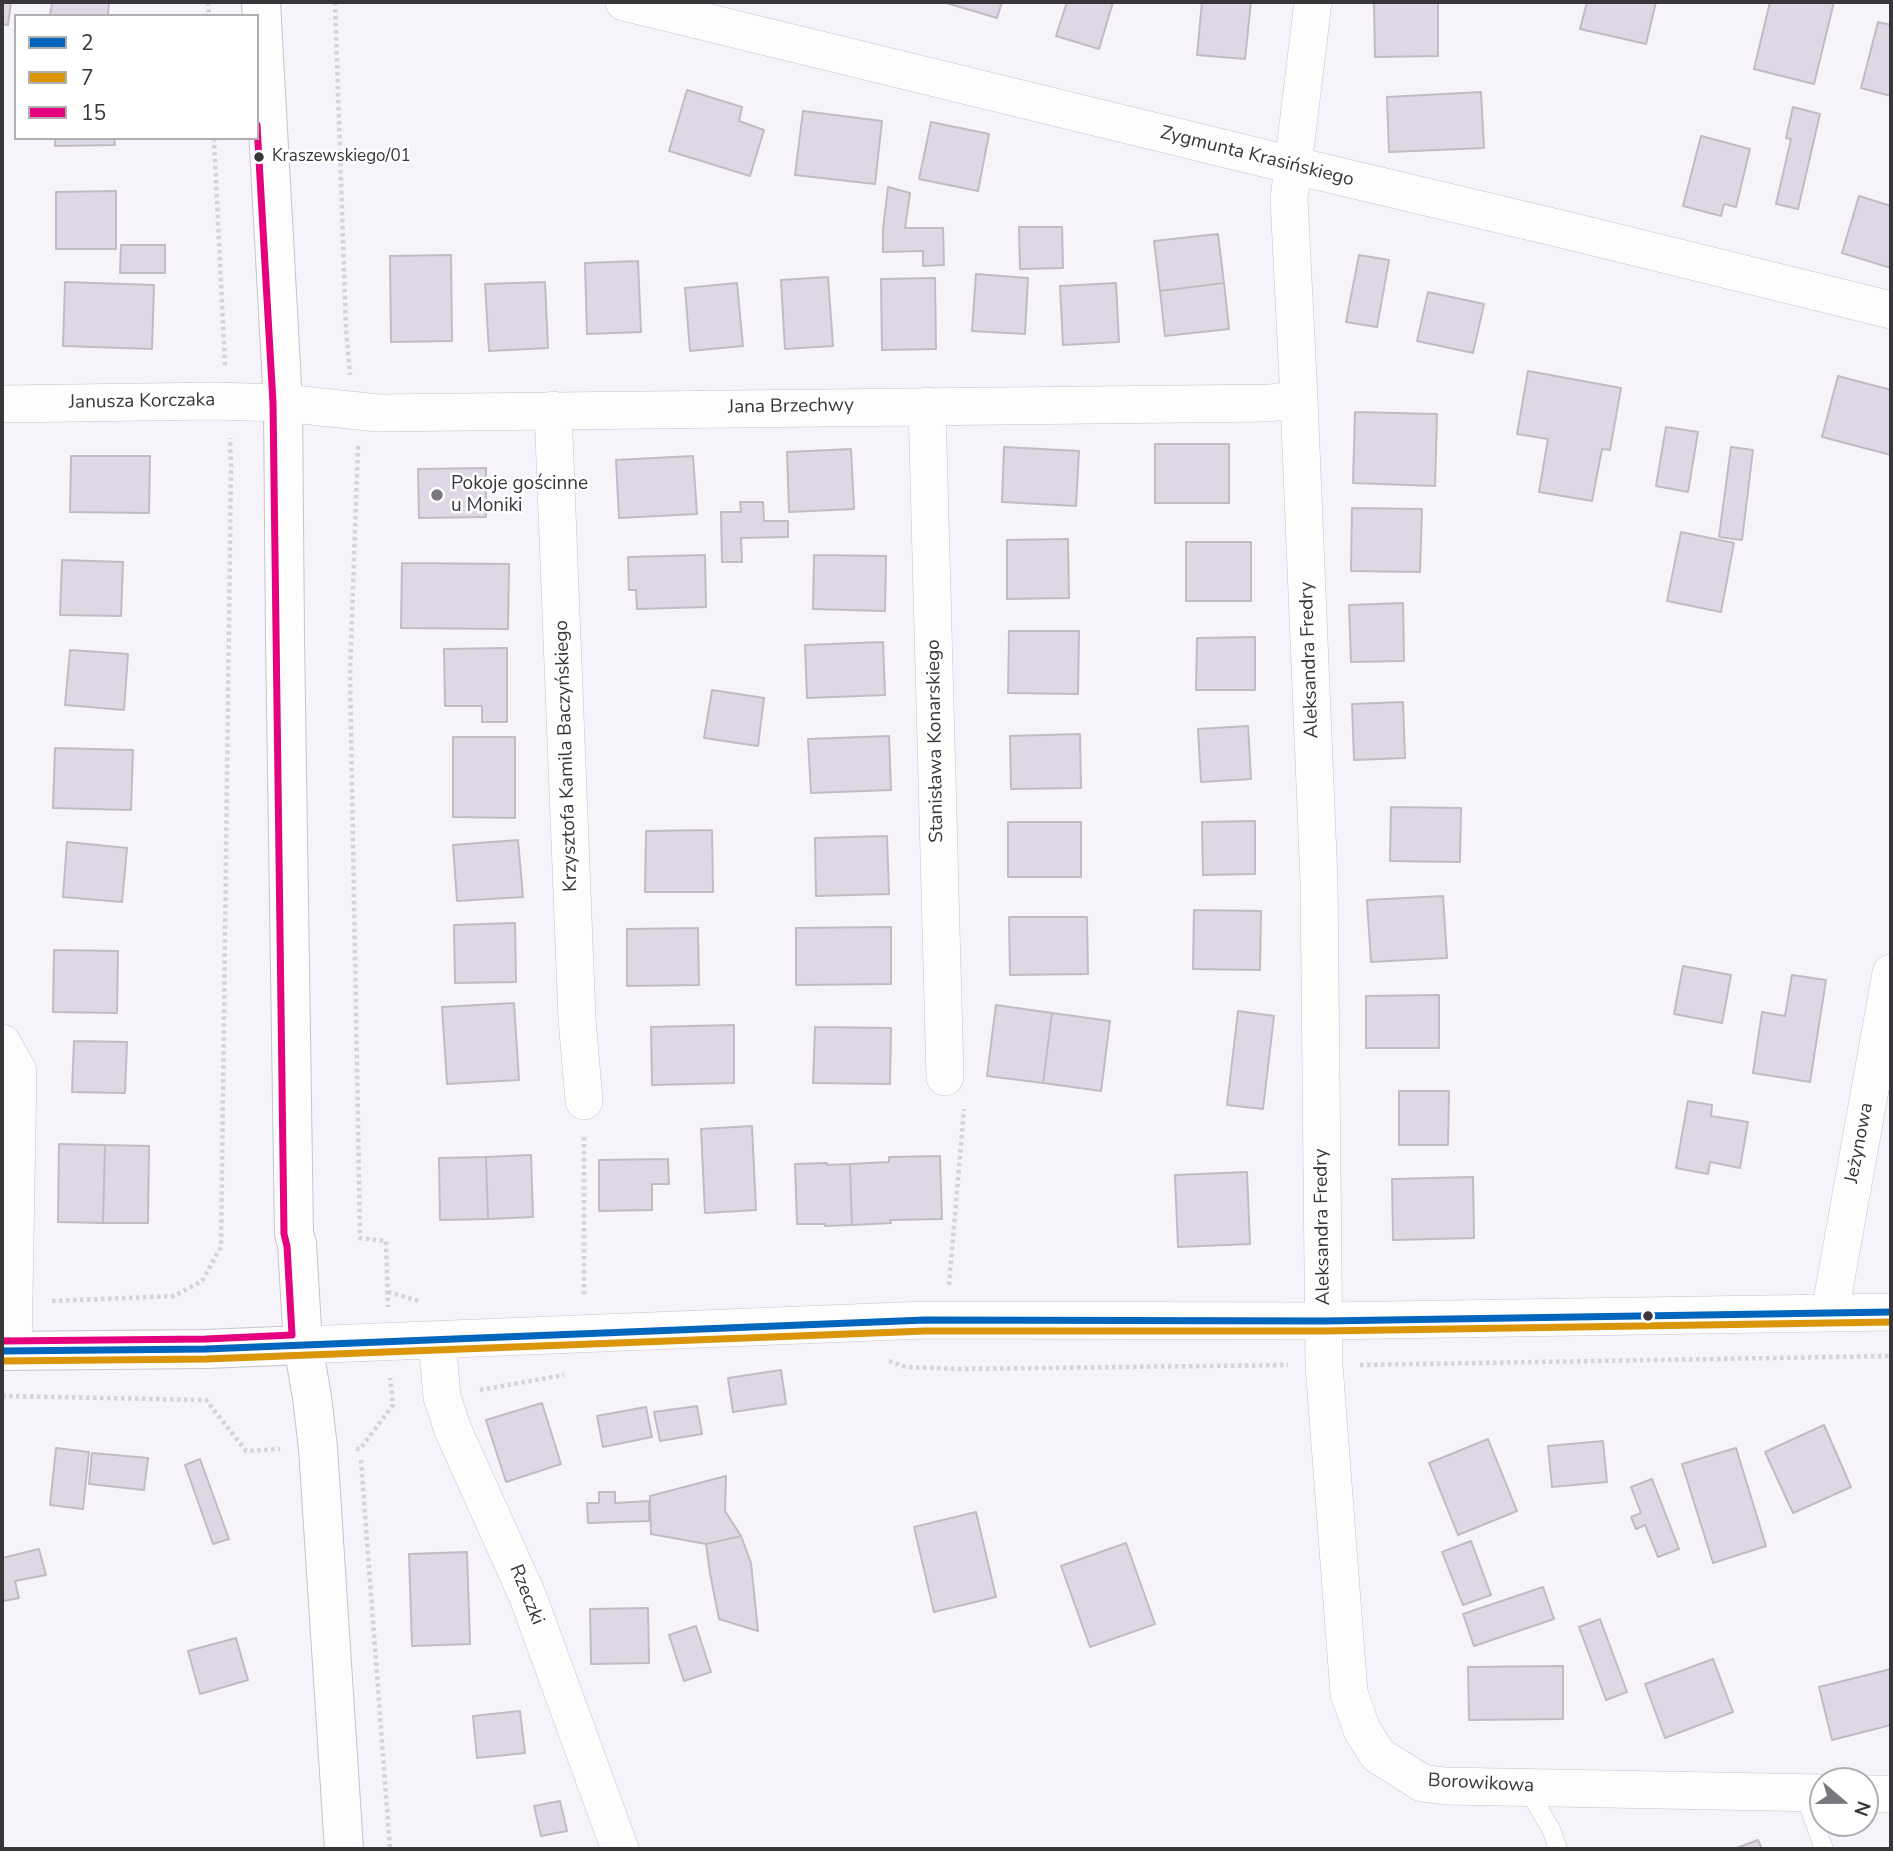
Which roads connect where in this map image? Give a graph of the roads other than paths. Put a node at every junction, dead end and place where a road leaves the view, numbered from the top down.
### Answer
1 (261, 2) edge
2 (624, 2) edge
3 (1313, 2) edge
4 (1292, 166) junction
5 (1891, 310) edge
6 (1300, 399) junction
7 (283, 403) junction
8 (2, 404) edge
9 (927, 406) junction
10 (553, 410) junction
11 (1891, 973) edge
12 (2, 1043) edge
13 (945, 1077) road end
14 (584, 1101) road end
15 (1830, 1312) junction
16 (1891, 1312) edge
17 (1325, 1321) junction
18 (437, 1340) junction
19 (303, 1345) junction
20 (7, 1351) edge
21 (1526, 1787) junction
22 (1809, 1793) edge
23 (344, 1849) edge
24 (620, 1849) edge
25 (1558, 1849) edge

1 - 7 main road
2 - 4 street, Zygmunta Krasińskiego
3 - 4 street, Aleksandra Fredry
4 - 5 street, Zygmunta Krasińskiego
4 - 6 street, Aleksandra Fredry
6 - 9 street, Jana Brzechwy
6 - 17 street, Aleksandra Fredry
7 - 8 street, Janusza Korczaka
7 - 10 street, Jana Brzechwy
7 - 19 main road
9 - 10 street, Jana Brzechwy
9 - 13 street, Stanisława Konarskiego
10 - 14 street, Krzysztofa Kamila Baczyńskiego
11 - 15 street, Jeżynowa
12 - 20 street
15 - 16 street
15 - 17 street
17 - 18 street
17 - 21 street, Borowikowa
18 - 19 street
18 - 24 street, Rzeczki
19 - 20 main road
19 - 23 main road
21 - 22 street, Borowikowa
21 - 25 lane

